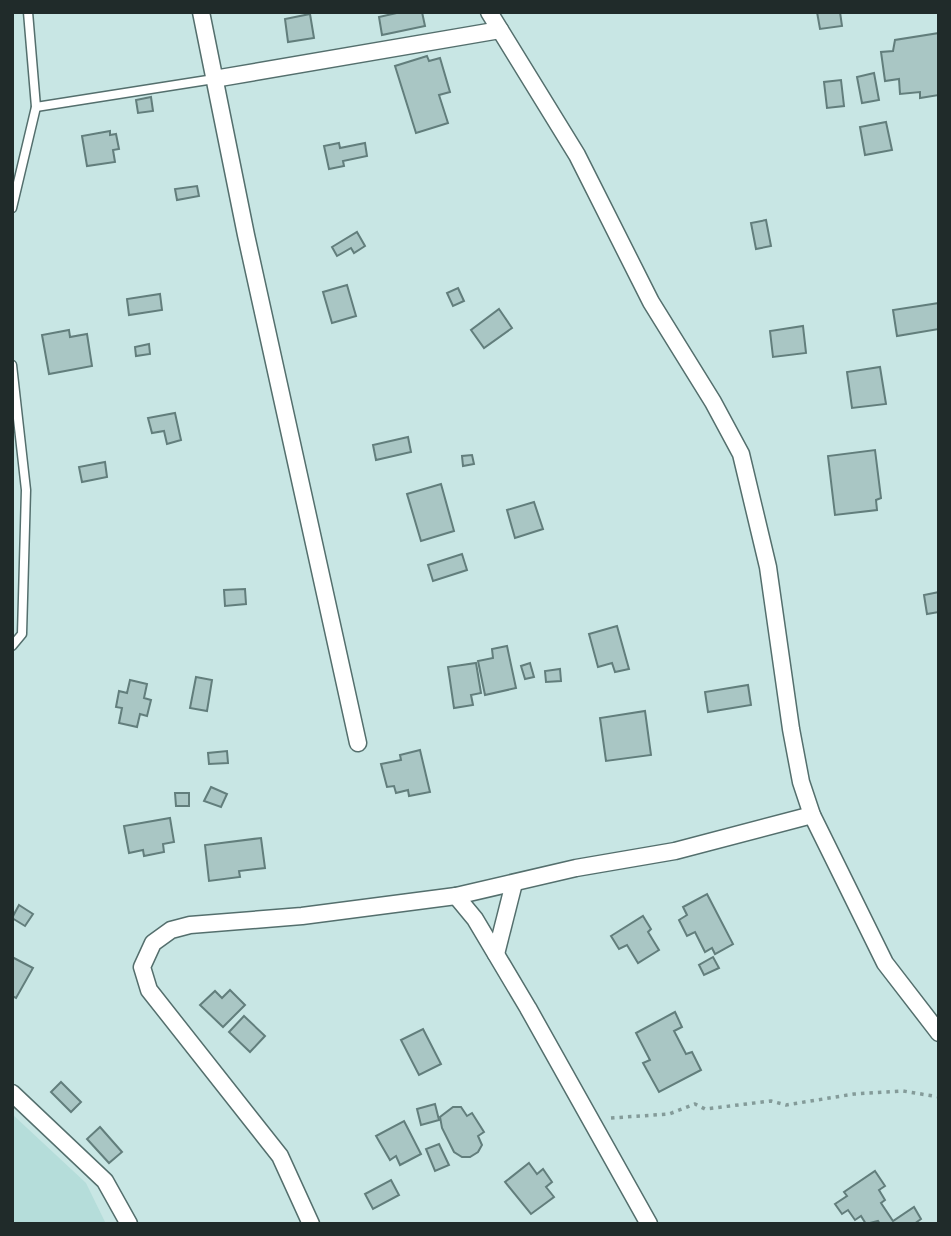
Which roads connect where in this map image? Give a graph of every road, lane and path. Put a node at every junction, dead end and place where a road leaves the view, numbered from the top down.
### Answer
1 (29, 12) edge
2 (201, 12) edge
3 (489, 12) edge
4 (500, 30) junction
5 (214, 79) junction
6 (36, 107) junction
7 (12, 208) edge
8 (13, 371) edge
9 (12, 646) edge
10 (358, 743) dead end
11 (812, 815) junction
12 (514, 883) junction
13 (456, 896) junction
14 (496, 954) junction
15 (939, 1033) edge
16 (12, 1093) edge
17 (939, 1097) edge
18 (592, 1119) junction
19 (129, 1224) edge
20 (311, 1224) edge
21 (649, 1224) edge

1 - 6 lane
2 - 5 street
3 - 4 street
4 - 5 street
4 - 11 street
5 - 6 lane
5 - 10 street
6 - 7 lane
8 - 9 lane
11 - 12 street
11 - 15 street
12 - 13 street
12 - 14 street
13 - 14 street
13 - 20 street
14 - 18 street
16 - 19 street
17 - 18 path
18 - 21 street

